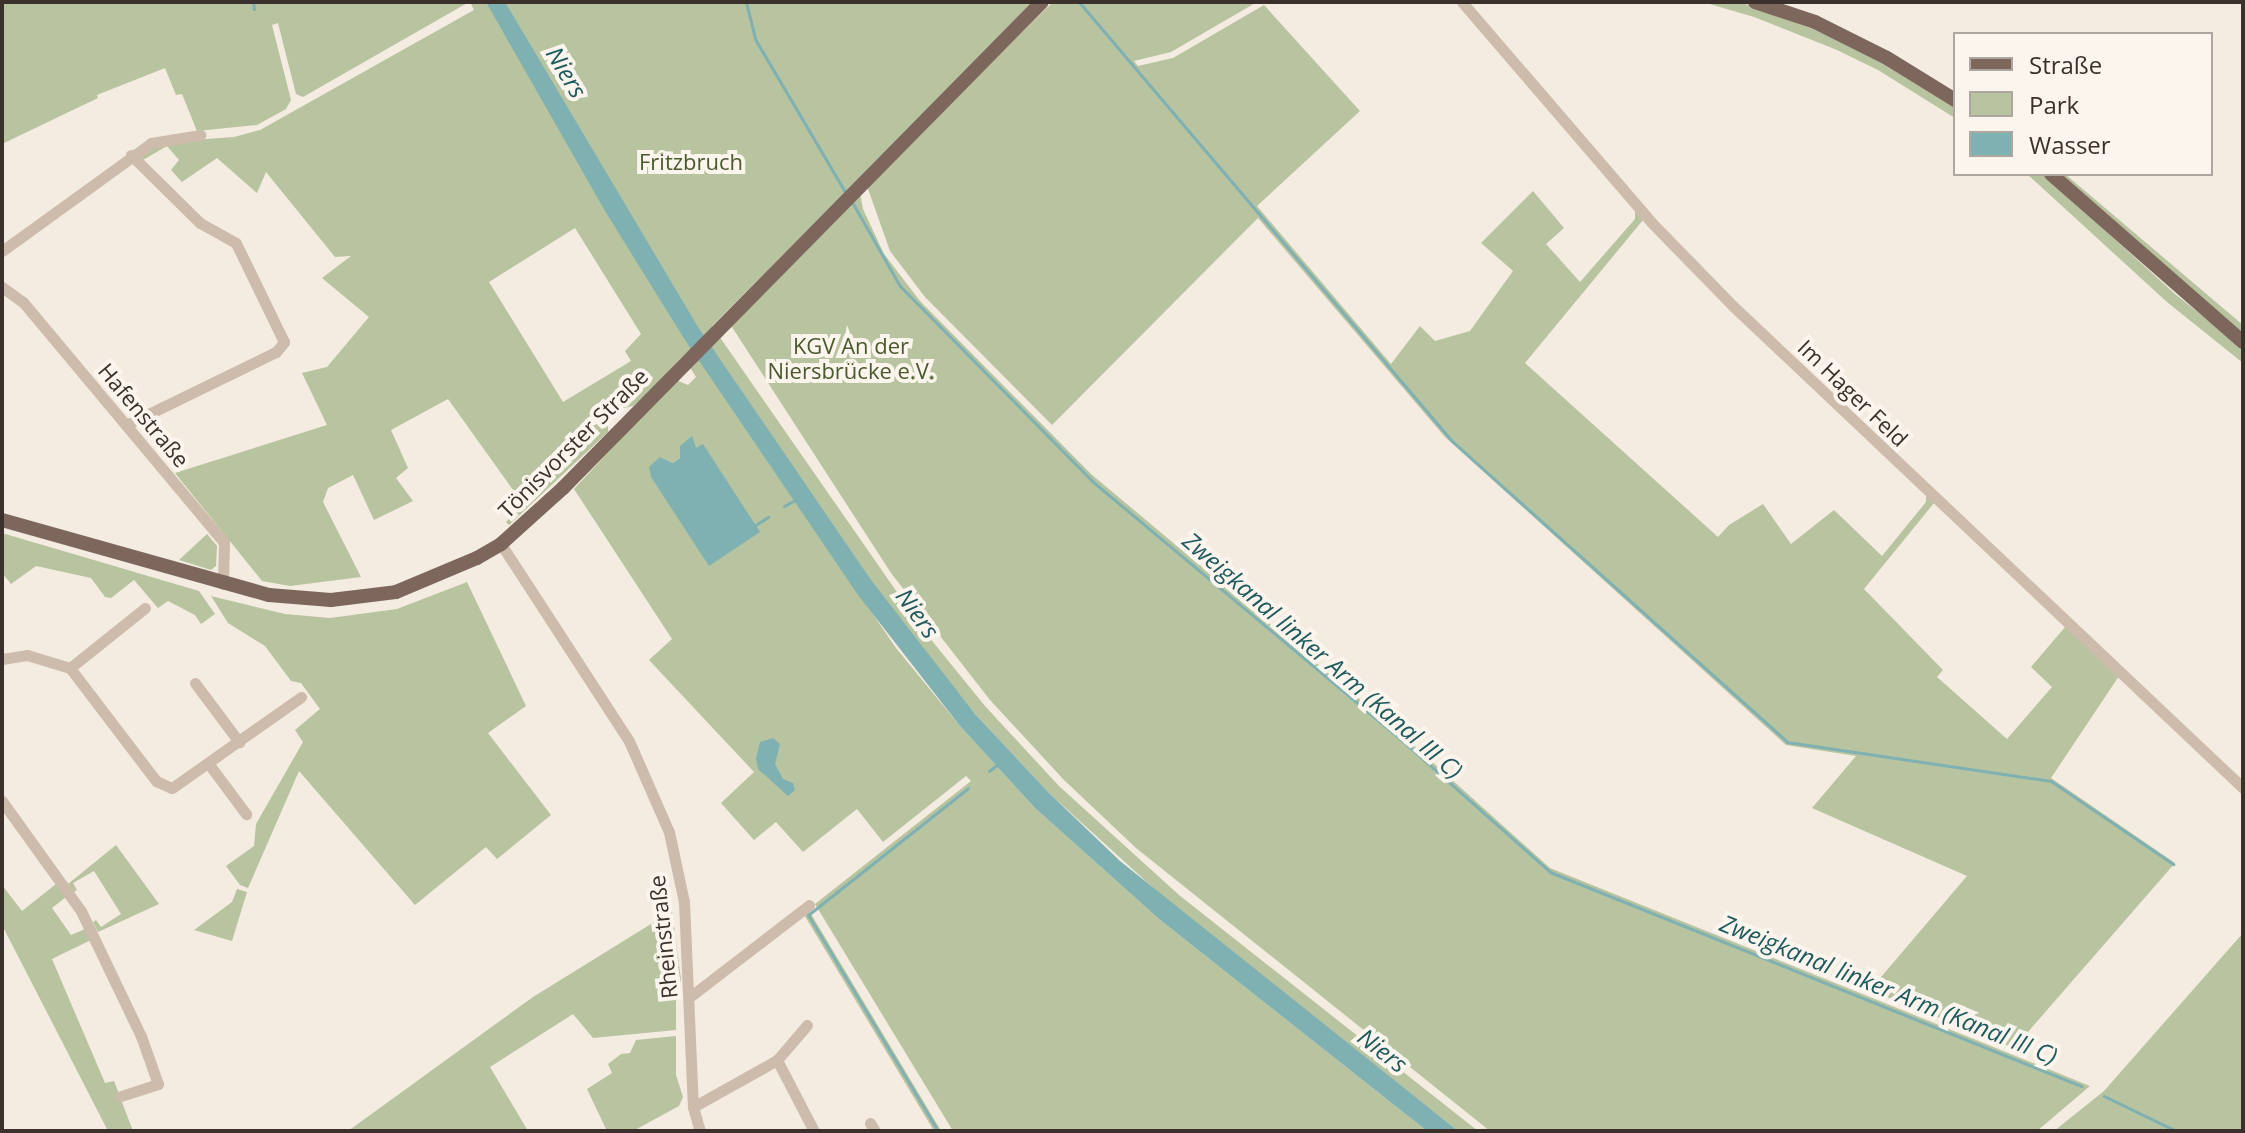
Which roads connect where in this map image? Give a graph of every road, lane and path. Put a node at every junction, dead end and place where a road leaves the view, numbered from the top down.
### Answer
1 (1042, 2) edge
2 (1462, 2) edge
3 (1755, 2) edge
4 (1953, 99) edge
5 (200, 135) dead end
6 (131, 155) junction
7 (2053, 176) edge
8 (2, 251) edge
9 (2, 287) edge
10 (2243, 342) edge
11 (126, 425) junction
12 (2, 520) edge
13 (501, 544) junction
14 (223, 584) junction
15 (145, 608) dead end
16 (2, 659) edge
17 (70, 668) junction
18 (195, 683) dead end
19 (301, 697) dead end
20 (239, 742) junction
21 (208, 763) junction
22 (2243, 788) edge
23 (2, 801) edge
24 (246, 814) dead end
25 (809, 905) dead end
26 (691, 996) junction
27 (807, 1025) dead end
28 (777, 1060) junction
29 (120, 1096) dead end
30 (693, 1107) junction
31 (700, 1131) edge
32 (814, 1131) edge

1 - 13 main road, Tönisvorster Straße
2 - 22 street, Im Hager Feld
3 - 4 main road
5 - 6 street
6 - 8 street
6 - 11 street
7 - 10 main road
9 - 11 street, Hafenstraße
11 - 14 street, Hafenstraße
12 - 14 main road, Tönisvorster Straße
13 - 14 main road, Tönisvorster Straße
13 - 26 street, Rheinstraße
15 - 17 street
16 - 17 street
17 - 21 street
18 - 20 street
19 - 20 street
20 - 21 street
21 - 24 street
23 - 29 street
25 - 26 street
26 - 30 street, Rheinstraße
27 - 28 street
28 - 30 street
28 - 32 street
30 - 31 street, Rheinstraße

